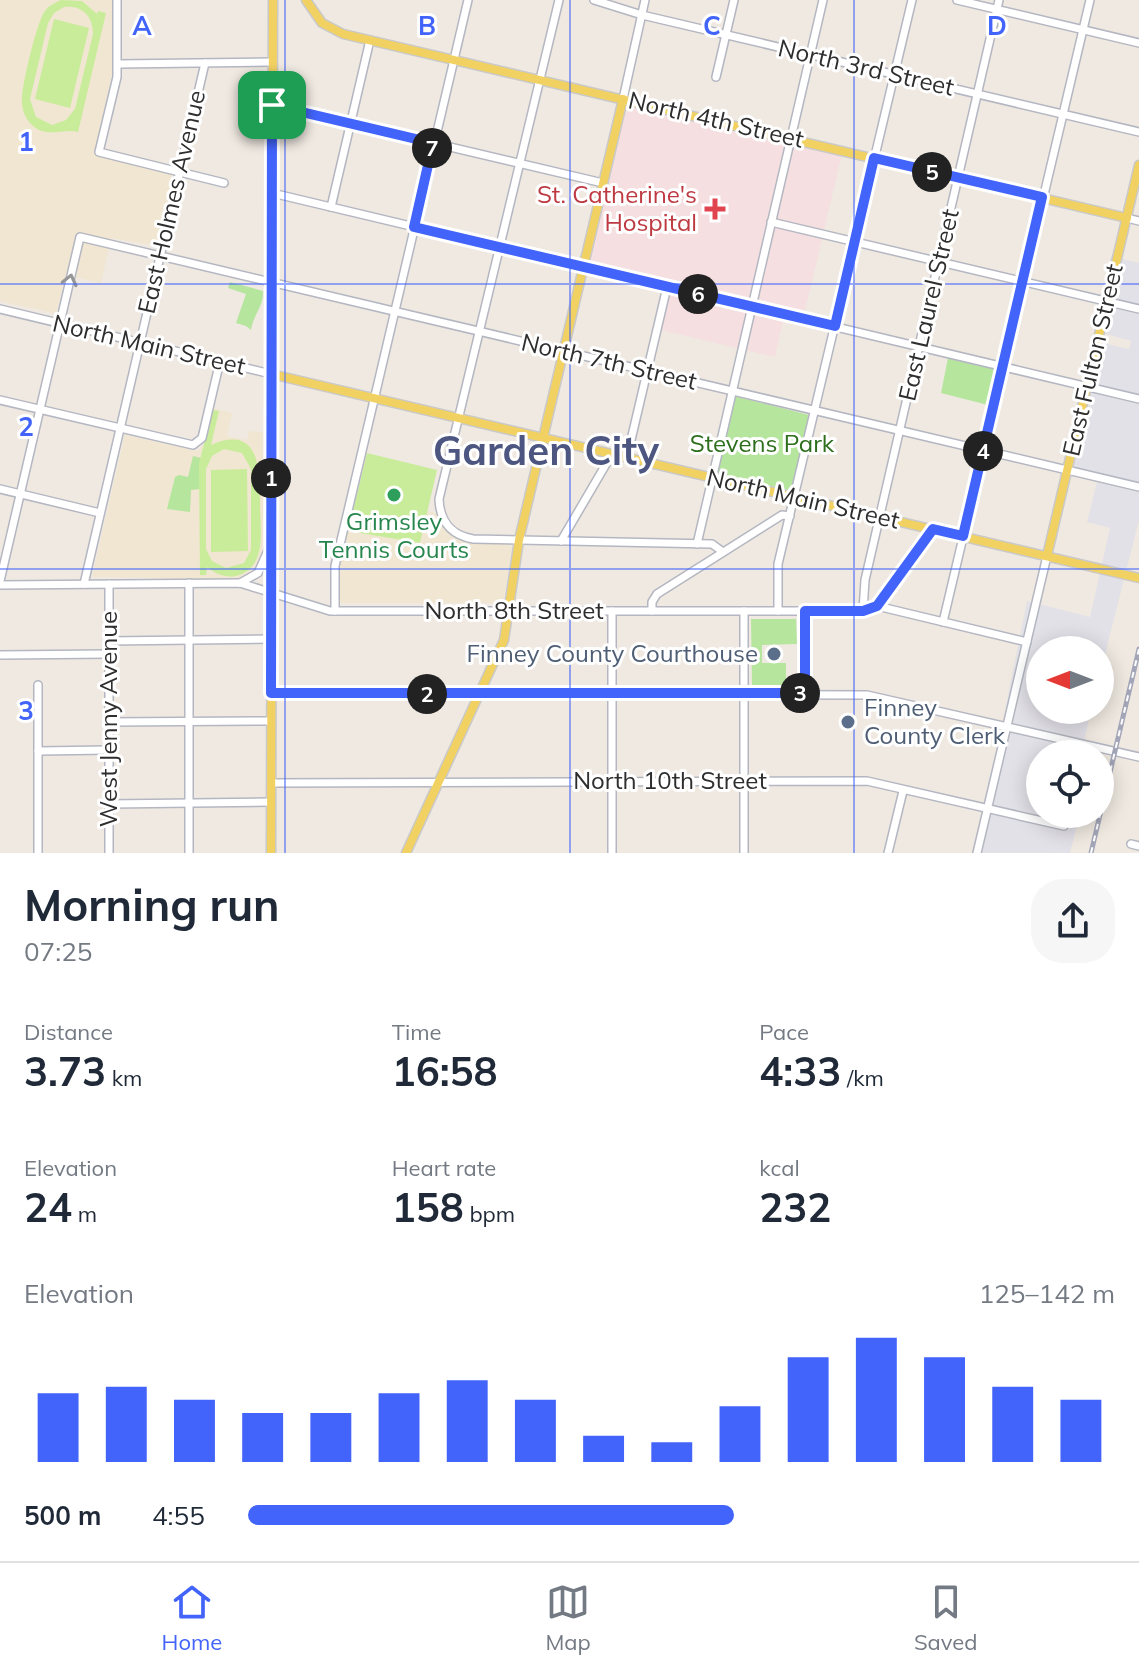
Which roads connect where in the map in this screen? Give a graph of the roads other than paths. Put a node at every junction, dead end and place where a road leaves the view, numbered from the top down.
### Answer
1 (117, 0) edge
2 (273, 0) edge
3 (306, 0) edge
4 (468, 0) edge
5 (559, 0) edge
6 (594, 0) edge
7 (645, 0) edge
8 (734, 0) edge
9 (823, 0) edge
10 (912, 0) edge
11 (957, 0) edge
12 (999, 0) edge
13 (1090, 0) edge
14 (997, 10) junction
15 (642, 15) junction
16 (1082, 29) junction
17 (726, 35) junction
18 (370, 40) junction
19 (1139, 43) edge
20 (810, 54) junction
21 (453, 59) junction
22 (273, 62) junction
23 (205, 63) junction
24 (118, 64) junction
25 (894, 74) junction
26 (716, 77) dead end
27 (540, 79) junction
28 (978, 94) junction
29 (623, 99) junction
30 (272, 105) junction
31 (1062, 114) junction
32 (350, 124) junction
33 (1139, 132) edge
34 (791, 138) junction
35 (433, 143) junction
36 (874, 158) junction
37 (520, 163) junction
38 (1139, 165) edge
39 (179, 172) junction
40 (958, 178) junction
41 (224, 183) dead end
42 (603, 183) junction
43 (272, 193) junction
44 (1042, 197) junction
45 (331, 207) junction
46 (1127, 218) junction
47 (1139, 221) edge
48 (771, 222) junction
49 (414, 227) junction
50 (854, 242) junction
51 (500, 247) junction
52 (160, 256) junction
53 (939, 262) junction
54 (583, 267) junction
55 (271, 281) junction
56 (1022, 282) junction
57 (667, 287) junction
58 (1107, 301) junction
59 (752, 307) junction
60 (0, 309) edge
61 (1139, 309) edge
62 (395, 312) junction
63 (60, 323) junction
64 (835, 326) junction
65 (479, 332) junction
66 (140, 342) junction
67 (919, 347) junction
68 (564, 352) junction
69 (220, 361) junction
70 (1002, 366) junction
71 (647, 371) junction
72 (271, 374) junction
73 (1087, 386) junction
74 (732, 391) junction
75 (375, 398) junction
76 (1139, 399) edge
77 (0, 400) edge
78 (40, 409) junction
79 (815, 410) junction
80 (459, 417) junction
81 (120, 429) junction
82 (900, 430) junction
83 (544, 437) junction
84 (983, 450) junction
85 (612, 454) junction
86 (627, 457) junction
87 (1067, 469) junction
88 (712, 478) junction
89 (1139, 487) edge
90 (0, 489) edge
91 (20, 493) junction
92 (795, 497) junction
93 (100, 513) junction
94 (790, 516) junction
95 (880, 517) junction
96 (933, 529) junction
97 (963, 536) junction
98 (519, 540) junction
99 (561, 541) junction
100 (271, 543) junction
101 (697, 544) junction
102 (723, 552) junction
103 (1047, 556) junction
104 (1139, 578) edge
105 (0, 583) edge
106 (189, 583) junction
107 (240, 583) junction
108 (84, 584) junction
109 (109, 584) junction
110 (271, 592) junction
111 (877, 606) junction
112 (510, 610) junction
113 (335, 611) junction
114 (612, 611) junction
115 (652, 611) junction
116 (744, 611) junction
117 (778, 611) junction
118 (805, 611) junction
119 (863, 611) junction
120 (943, 622) junction
121 (1028, 636) edge
122 (271, 639) junction
123 (189, 640) junction
124 (109, 641) junction
125 (1026, 642) edge
126 (1026, 646) edge
127 (109, 654) junction
128 (0, 655) edge
129 (38, 685) dead end
130 (271, 693) junction
131 (744, 693) junction
132 (805, 693) junction
133 (480, 694) junction
134 (612, 694) junction
135 (270, 721) junction
136 (109, 722) junction
137 (189, 722) junction
138 (1007, 726) junction
139 (109, 750) junction
140 (38, 751) junction
141 (1139, 757) edge
142 (612, 781) junction
143 (744, 781) junction
144 (439, 782) junction
145 (271, 783) junction
146 (903, 791) junction
147 (271, 802) junction
148 (189, 803) junction
149 (109, 804) junction
150 (987, 810) junction
151 (1026, 818) edge
152 (38, 853) edge
153 (109, 853) edge
154 (189, 853) edge
155 (271, 853) edge
156 (406, 853) edge
157 (612, 853) edge
158 (744, 853) edge
159 (888, 853) edge
160 (977, 853) edge

1 - 24 street
2 - 22 main road
3 - 18 main road, North 4th Street
4 - 21 street
5 - 27 street
6 - 15 street, North 3rd Street
7 - 15 street
8 - 17 street
9 - 20 street
10 - 25 street
11 - 14 street
12 - 14 street, East Laurel Street
13 - 16 street
14 - 16 street
14 - 28 street, East Laurel Street
15 - 17 street, North 3rd Street
15 - 29 street
16 - 19 street
16 - 31 street
17 - 20 street, North 3rd Street
17 - 26 street
18 - 21 main road, North 4th Street
18 - 32 street
20 - 25 street, North 3rd Street
20 - 34 street
21 - 27 main road, North 4th Street
21 - 35 street
22 - 23 street
22 - 30 main road
23 - 24 street
23 - 39 street, East Holmes Avenue
24 - 39 street
25 - 28 street, North 3rd Street
25 - 36 street
27 - 29 main road, North 4th Street
27 - 37 street
28 - 31 street, North 3rd Street
28 - 40 street, East Laurel Street
29 - 34 main road, North 4th Street
29 - 42 main road
30 - 32 street
30 - 43 main road
31 - 33 street, North 3rd Street
31 - 44 street
32 - 35 street
32 - 45 street
34 - 36 main road, North 4th Street
34 - 48 street
35 - 37 street
35 - 49 street
36 - 40 main road, North 4th Street
36 - 50 street
37 - 42 street
37 - 51 street
38 - 46 main road, East Fulton Street
39 - 41 street
39 - 52 street, East Holmes Avenue
40 - 44 main road, North 4th Street
40 - 53 street, East Laurel Street
42 - 54 main road
43 - 45 street
43 - 55 main road
44 - 46 main road, North 4th Street
44 - 56 street
45 - 49 street
46 - 47 street, North 4th Street
46 - 58 main road, East Fulton Street
48 - 50 street
48 - 59 street
49 - 51 street
49 - 62 street
50 - 53 street
50 - 64 street
51 - 54 street
51 - 65 street
52 - 55 street, North 7th Street
63 -> 52 street, North 7th Street
52 - 66 street, East Holmes Avenue
53 - 56 street
53 - 67 street, East Laurel Street
54 - 57 street
54 - 68 main road
55 - 62 street, North 7th Street
55 - 72 main road
56 - 58 street
56 - 70 street
57 - 59 street
57 - 71 street
58 - 61 street
58 - 73 main road, East Fulton Street
59 - 64 street
59 - 74 street
60 - 63 street, North Main Street
62 - 65 street, North 7th Street
62 - 75 street
63 - 66 street, North Main Street
63 - 78 street
64 - 67 street
64 - 79 street
65 - 68 street, North 7th Street
65 - 80 street
66 - 69 street, North Main Street
66 - 81 street, East Holmes Avenue
67 - 70 street
67 - 82 street, East Laurel Street
68 - 71 street, North 7th Street
68 - 83 main road
69 - 72 street, North Main Street
69 - 81 street
70 - 73 street
70 - 84 street
71 - 74 street, North 7th Street
71 - 86 street
72 - 75 main road, North Main Street
72 - 100 main road
73 - 76 street
73 - 87 main road, East Fulton Street
74 - 79 street, North 7th Street
74 - 88 street
75 - 80 main road, North Main Street
75 - 113 street
77 - 78 street
78 - 81 street
78 - 91 street
79 - 82 street, North 7th Street
79 - 92 street
80 - 83 main road, North Main Street
80 - 98 street
81 - 93 street, East Holmes Avenue
82 - 84 street, North 7th Street
82 - 95 street, East Laurel Street
83 - 85 main road, North Main Street
83 - 98 main road
84 - 87 street, North 7th Street
84 - 97 street
85 - 86 main road, North Main Street
85 - 99 street
86 - 88 main road, North Main Street
87 - 89 street, North 7th Street
87 - 103 main road, East Fulton Street
88 - 92 main road, North Main Street
88 - 101 street
90 - 91 street
91 - 93 street
91 - 105 street
92 - 94 street
92 - 95 main road, North Main Street
93 - 108 street, East Holmes Avenue
94 - 102 street
94 - 117 street
95 - 96 main road, North Main Street
95 - 119 street, East Laurel Street
96 - 97 main road, North Main Street
96 - 111 street
97 - 103 main road, North Main Street
97 - 120 street
98 - 99 street
98 - 112 main road
99 - 101 street
100 - 107 street
100 - 110 main road
101 - 102 street
102 - 115 street
103 - 104 main road, North Main Street
103 - 121 street
105 - 108 street, North 8th Street
106 - 107 street, North 8th Street
106 - 109 street, North 8th Street
106 - 123 street
107 - 110 street, North 8th Street
108 - 109 street, North 8th Street
109 - 124 street, West Jenny Avenue
110 - 113 street, North 8th Street
110 - 122 main road
111 - 119 street, North 8th Street
111 - 120 street
112 - 113 street, North 8th Street
112 - 114 street, North 8th Street
112 - 133 main road
114 - 115 street, North 8th Street
114 - 134 street
115 - 116 street, North 8th Street
116 - 117 street, North 8th Street
116 - 131 street
117 - 118 street, North 8th Street
118 - 119 street, North 8th Street
118 - 132 street
120 - 125 street
122 - 123 street
122 - 130 main road
123 - 124 street
123 - 137 street
124 - 127 street, West Jenny Avenue
126 - 138 street
127 - 128 street
127 - 136 street, West Jenny Avenue
129 - 140 street
130 - 133 street
130 - 135 main road
131 - 132 street
131 - 134 street
131 - 143 street
132 - 138 street
133 - 134 street
133 - 144 main road
134 - 142 street
135 - 137 street
135 - 145 main road
136 - 137 street
136 - 139 street, West Jenny Avenue
137 - 148 street
138 - 141 street
138 - 150 street
139 - 140 street
139 - 149 street, West Jenny Avenue
140 - 152 street
142 - 143 street, North 10th Street
142 - 144 street, North 10th Street
142 - 157 street
143 - 146 street, North 10th Street
143 - 158 street
144 - 145 street, North 10th Street
144 - 156 main road
145 - 147 main road
146 - 150 street, North 10th Street
146 - 159 street
147 - 148 street
147 - 155 main road
148 - 149 street
148 - 154 street
149 - 153 street, West Jenny Avenue
150 - 151 street, North 10th Street
150 - 160 street

